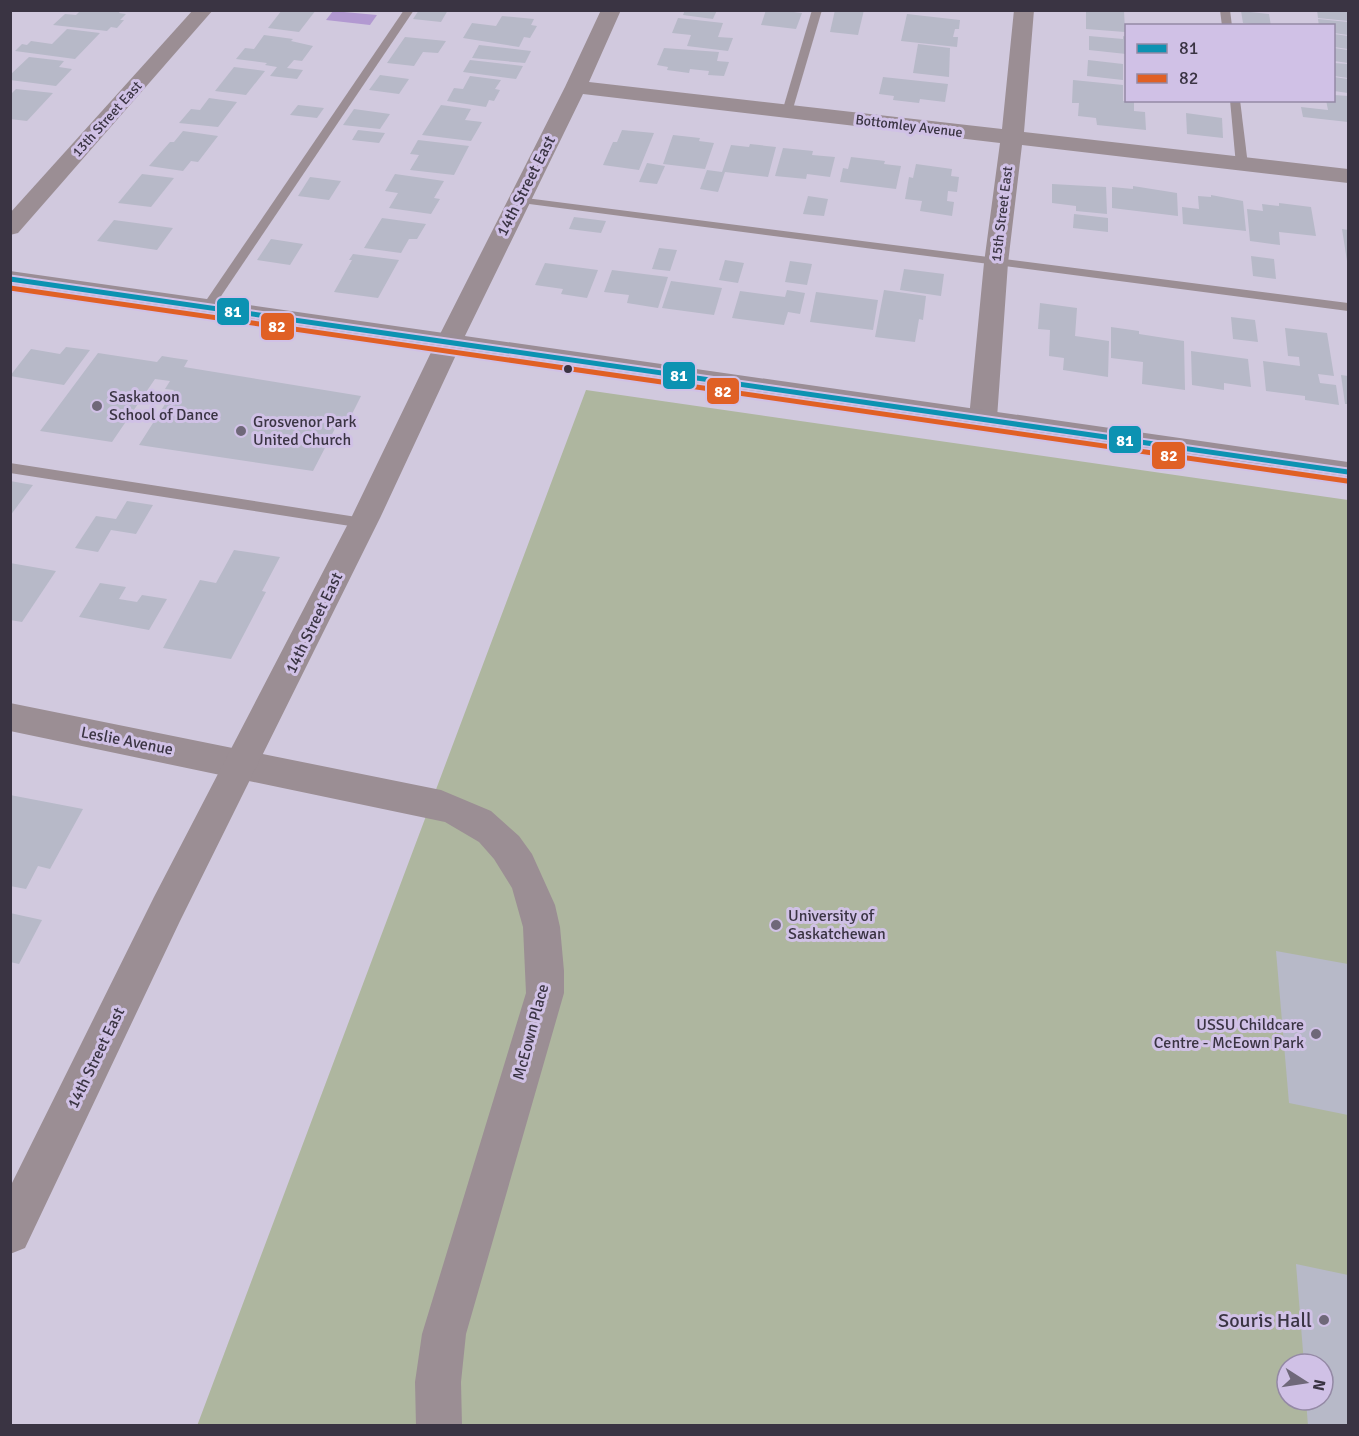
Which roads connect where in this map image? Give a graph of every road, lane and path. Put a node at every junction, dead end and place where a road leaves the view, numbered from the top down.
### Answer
1 (204, 10) edge
2 (409, 10) edge
3 (611, 10) edge
4 (817, 10) edge
5 (1024, 10) edge
6 (576, 87) junction
7 (1235, 102) edge
8 (787, 112) junction
9 (1012, 138) junction
10 (1242, 165) junction
11 (1348, 176) edge
12 (518, 200) junction
13 (10, 228) edge
14 (996, 263) junction
15 (10, 279) edge
16 (1348, 307) edge
17 (207, 308) junction
18 (449, 342) junction
19 (983, 418) junction
20 (10, 468) edge
21 (1348, 472) edge
22 (363, 523) junction
23 (10, 717) edge
24 (243, 764) junction
25 (10, 1233) edge
26 (439, 1425) edge

1 - 13 street, 13th Street East
2 - 17 lane
3 - 6 street, 14th Street East
4 - 8 lane
5 - 9 street, 15th Street East
6 - 8 street, Bottomley Avenue
6 - 12 street, 14th Street East
7 - 10 lane
8 - 9 street, Bottomley Avenue
9 - 10 street, Bottomley Avenue
9 - 14 street, 15th Street East
10 - 11 street, Bottomley Avenue
12 - 14 lane
12 - 18 street, 14th Street East
14 - 16 lane
14 - 19 street, 15th Street East
15 - 17 main road
17 - 18 main road
18 - 19 main road
18 - 22 street, 14th Street East
19 - 21 main road
20 - 22 lane
22 - 24 street, 14th Street East
23 - 24 street, Leslie Avenue
24 - 25 street, 14th Street East
24 - 26 street, McEown Place

